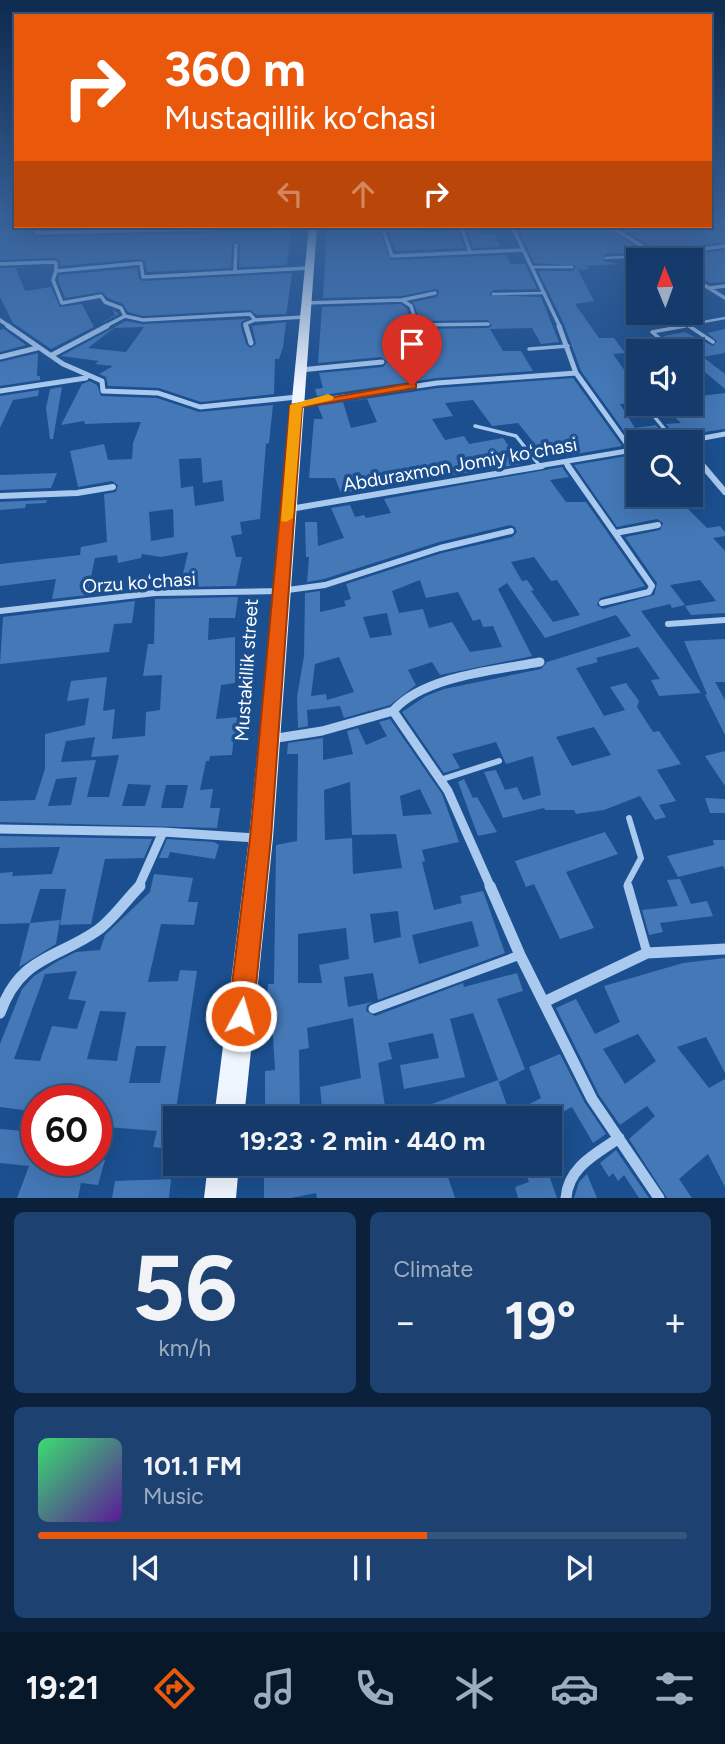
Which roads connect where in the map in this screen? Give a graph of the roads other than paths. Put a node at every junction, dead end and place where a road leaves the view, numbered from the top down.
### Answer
1 (55, 275) edge
2 (143, 275) edge
3 (171, 275) edge
4 (308, 275) edge
5 (536, 275) edge
6 (704, 285) edge
7 (725, 285) edge
8 (709, 288) junction
9 (435, 293) dead end
10 (545, 293) junction
11 (493, 294) dead end
12 (725, 298) edge
13 (402, 300) junction
14 (305, 310) junction
15 (125, 316) junction
16 (725, 318) edge
17 (717, 319) junction
18 (0, 320) edge
19 (255, 320) junction
20 (704, 322) edge
21 (488, 324) dead end
22 (725, 324) edge
23 (683, 326) edge
24 (689, 326) edge
25 (660, 339) edge
26 (713, 342) dead end
27 (251, 343) dead end
28 (568, 346) junction
29 (37, 348) junction
30 (529, 349) dead end
31 (52, 355) junction
32 (0, 357) edge
33 (382, 362) dead end
34 (299, 370) junction
35 (576, 373) junction
36 (86, 378) junction
37 (0, 391) edge
38 (296, 401) junction
39 (654, 416) edge
40 (475, 426) dead end
41 (667, 430) edge
42 (725, 434) edge
43 (626, 438) edge
44 (703, 438) edge
45 (626, 452) edge
46 (565, 462) junction
47 (540, 466) junction
48 (703, 466) edge
49 (113, 487) dead end
50 (724, 490) edge
51 (0, 496) edge
52 (286, 510) junction
53 (658, 525) dead end
54 (512, 531) dead end
55 (615, 533) junction
56 (280, 591) junction
57 (602, 603) dead end
58 (0, 611) edge
59 (725, 620) edge
60 (668, 624) dead end
61 (540, 662) dead end
62 (393, 711) junction
63 (269, 739) junction
64 (499, 761) dead end
65 (440, 780) junction
66 (629, 818) dead end
67 (0, 829) edge
68 (163, 832) junction
69 (261, 838) junction
70 (725, 949) edge
71 (647, 953) junction
72 (520, 955) junction
73 (2, 1000) edge
74 (544, 1002) junction
75 (373, 1009) dead end
76 (0, 1013) edge
77 (230, 1106) edge
78 (619, 1138) junction
79 (223, 1176) edge
80 (220, 1198) edge
81 (566, 1198) edge
82 (659, 1198) edge

1 - 15 street
2 - 3 street
4 - 14 main road, Mustakillik street
5 - 10 street
6 - 8 street
7 - 8 street
8 - 12 street
9 - 13 street
10 - 11 lane
10 - 28 street
13 - 14 street
13 - 21 street
14 - 19 street
14 - 34 main road, Mustakillik street
15 - 19 street
15 - 31 street
16 - 17 lane
17 - 20 lane
17 - 22 lane
18 - 29 street
19 - 27 street
23 - 25 lane
24 - 26 lane
28 - 30 lane
28 - 35 street
29 - 31 street
29 - 32 street
31 - 36 street
33 - 34 street
34 - 38 main road, Mustakillik street
35 - 38 street
35 - 43 street
36 - 37 street
36 - 38 street
38 - 52 main road, Mustakillik street
39 - 41 lane
40 - 47 lane
42 - 44 street
45 - 46 street, Abduraxmon Jomiy koʻchasi
46 - 47 street, Abduraxmon Jomiy koʻchasi
46 - 55 street
47 - 52 street, Abduraxmon Jomiy koʻchasi
48 - 50 street
49 - 51 street
52 - 56 main road, Mustakillik street
53 - 55 street
54 - 56 street, Orzu koʻchasi
55 - 57 street
56 - 58 street, Orzu koʻchasi
56 - 63 main road, Mustakillik street
59 - 60 street
61 - 62 street
62 - 63 street
62 - 65 street
63 - 69 main road, Mustakillik street
64 - 65 lane
65 - 72 street
66 - 71 lane
67 - 68 street
68 - 69 street
68 - 73 street
69 - 77 main road, Mustakillik street
70 - 71 street
71 - 74 street
72 - 74 street
72 - 75 lane
73 - 76 street
74 - 78 street
78 - 81 street
78 - 82 street
79 - 80 main road

